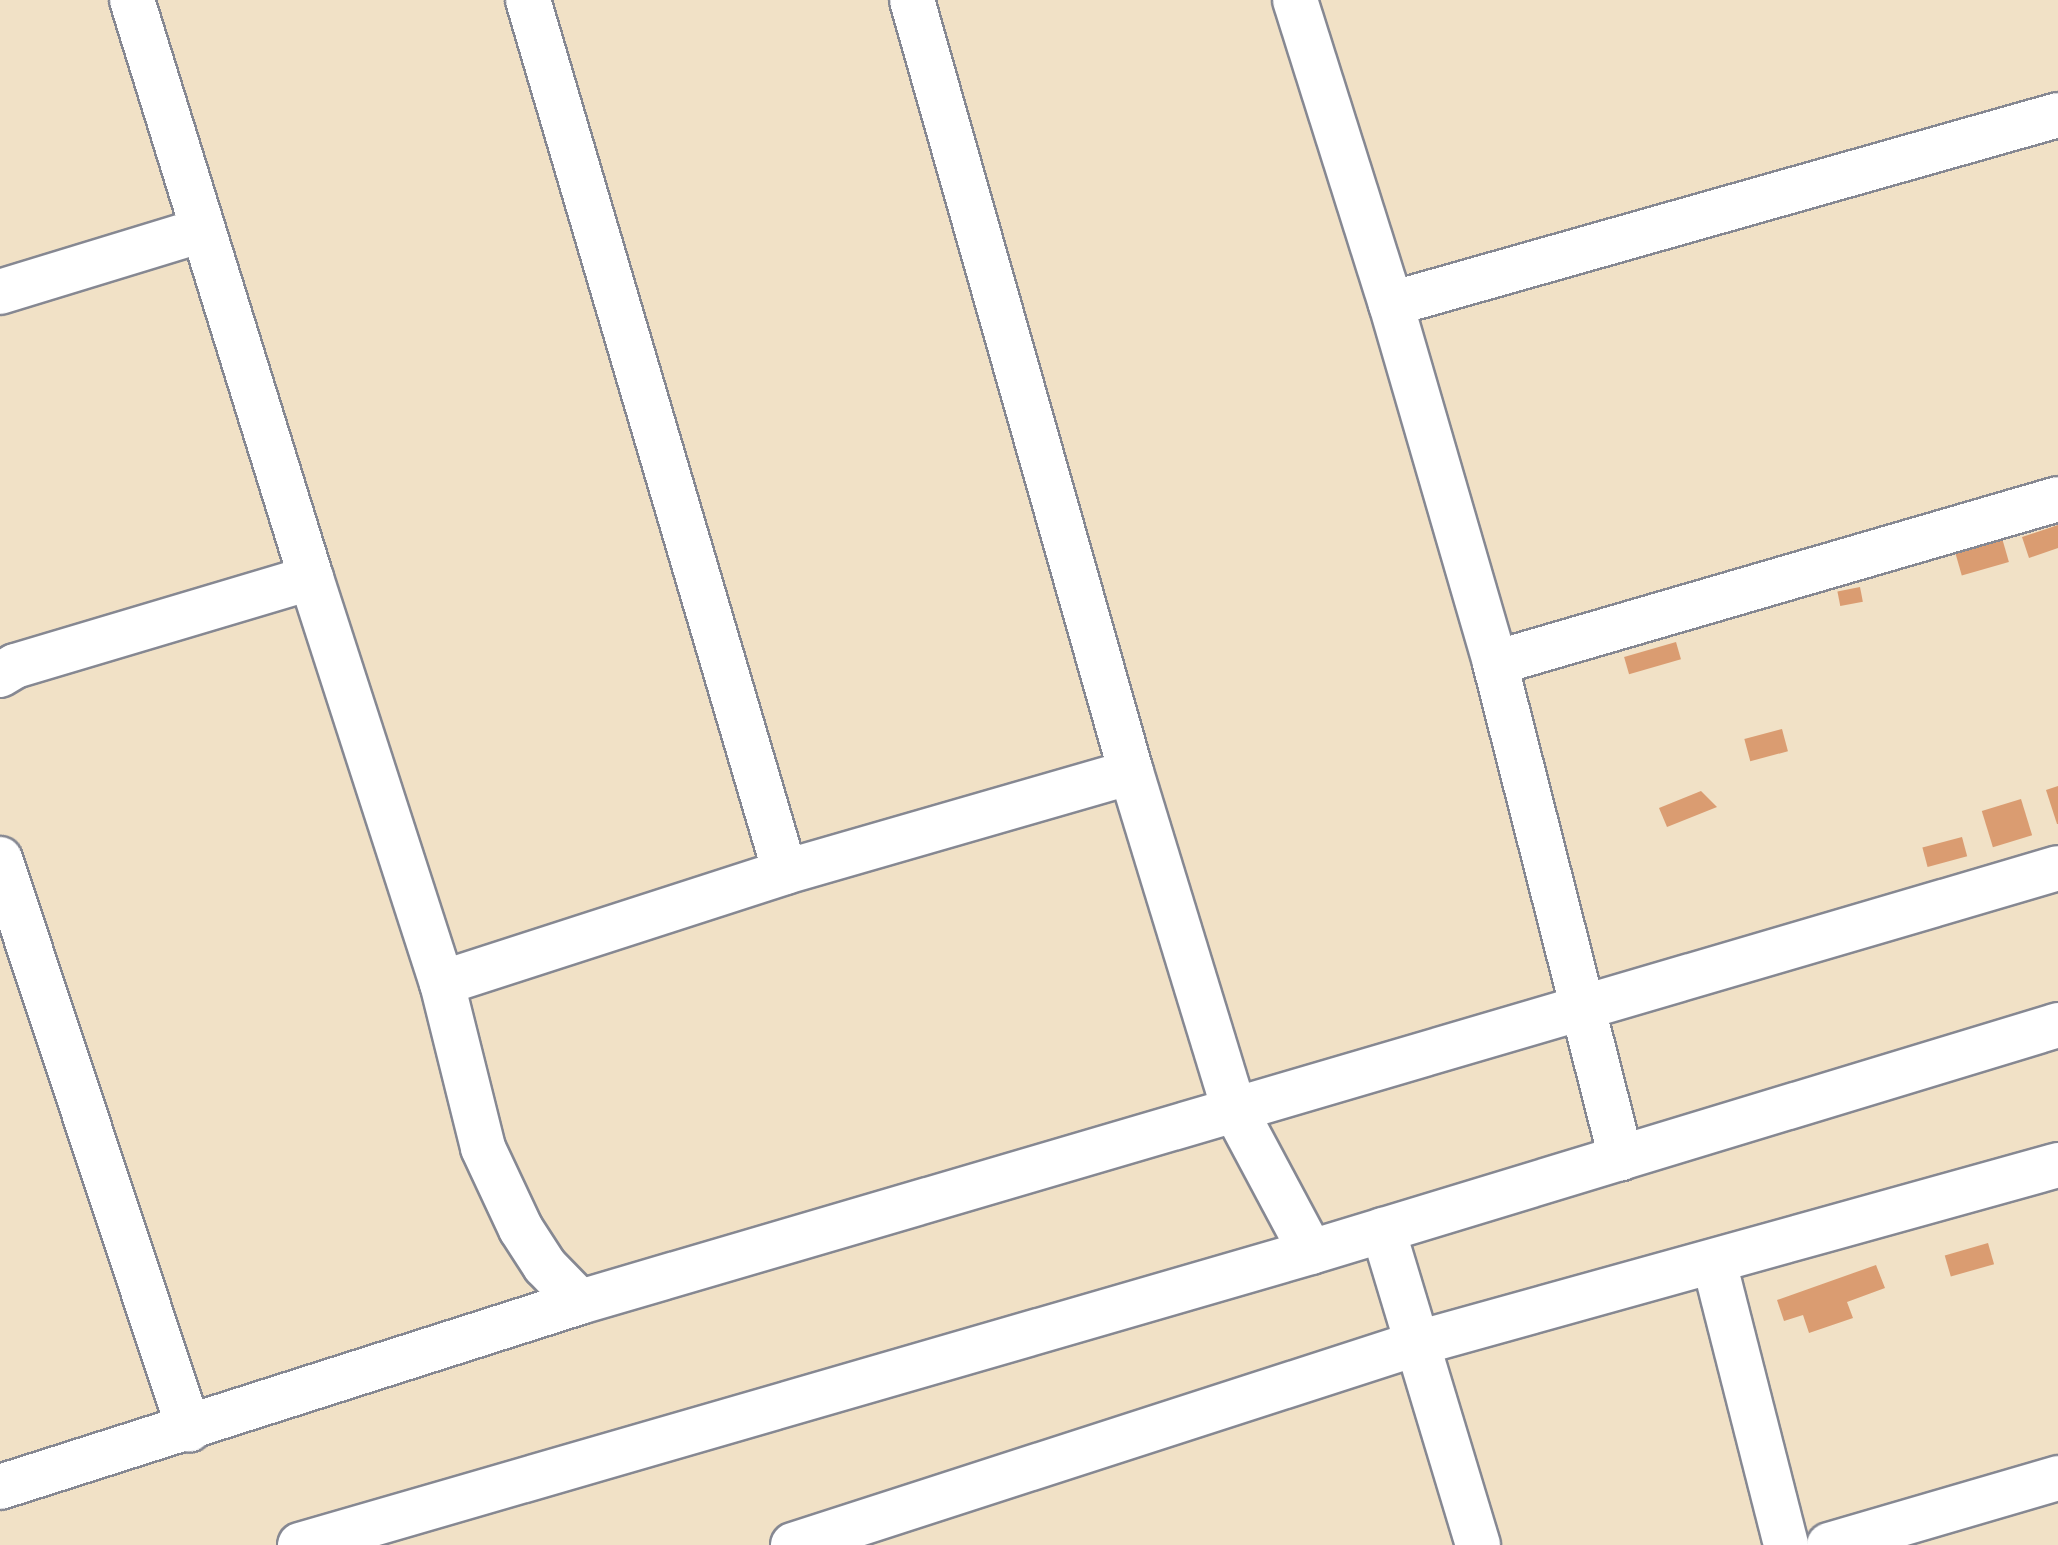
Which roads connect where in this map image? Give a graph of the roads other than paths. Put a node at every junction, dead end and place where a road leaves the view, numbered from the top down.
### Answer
1 (132, 0) edge
2 (528, 0) edge
3 (912, 0) edge
4 (1295, 0) edge
5 (2058, 115) edge
6 (203, 230) junction
7 (0, 292) edge
8 (1391, 304) junction
9 (2058, 499) edge
10 (311, 578) junction
11 (1495, 663) junction
12 (0, 675) edge
13 (1131, 772) junction
14 (0, 859) edge
15 (2058, 868) edge
16 (785, 872) junction
17 (442, 983) junction
18 (1583, 1008) junction
19 (2058, 1025) edge
20 (1234, 1108) junction
21 (1621, 1158) junction
22 (2058, 1165) edge
23 (1383, 1230) junction
24 (1311, 1252) junction
25 (1714, 1262) junction
26 (580, 1302) junction
27 (1418, 1343) junction
28 (189, 1429) junction
29 (2058, 1478) edge
30 (0, 1487) edge
31 (300, 1545) edge
32 (793, 1545) edge
33 (1478, 1545) edge
34 (1786, 1545) edge
35 (1829, 1545) edge

1 - 6 street
2 - 16 street
3 - 13 street
4 - 8 street
5 - 8 street
6 - 7 street
6 - 10 street
8 - 11 street
9 - 11 street
10 - 12 street
10 - 17 street
11 - 18 street
13 - 16 street
13 - 20 street
14 - 28 street
15 - 18 street
16 - 17 street
17 - 26 street
18 - 20 street
18 - 21 street
19 - 21 street
20 - 24 street
20 - 26 street
21 - 23 street
22 - 25 street
23 - 24 street
23 - 27 street
24 - 31 street
25 - 27 street
25 - 34 street
26 - 28 street
27 - 32 street
27 - 33 street
28 - 30 street
29 - 35 street

